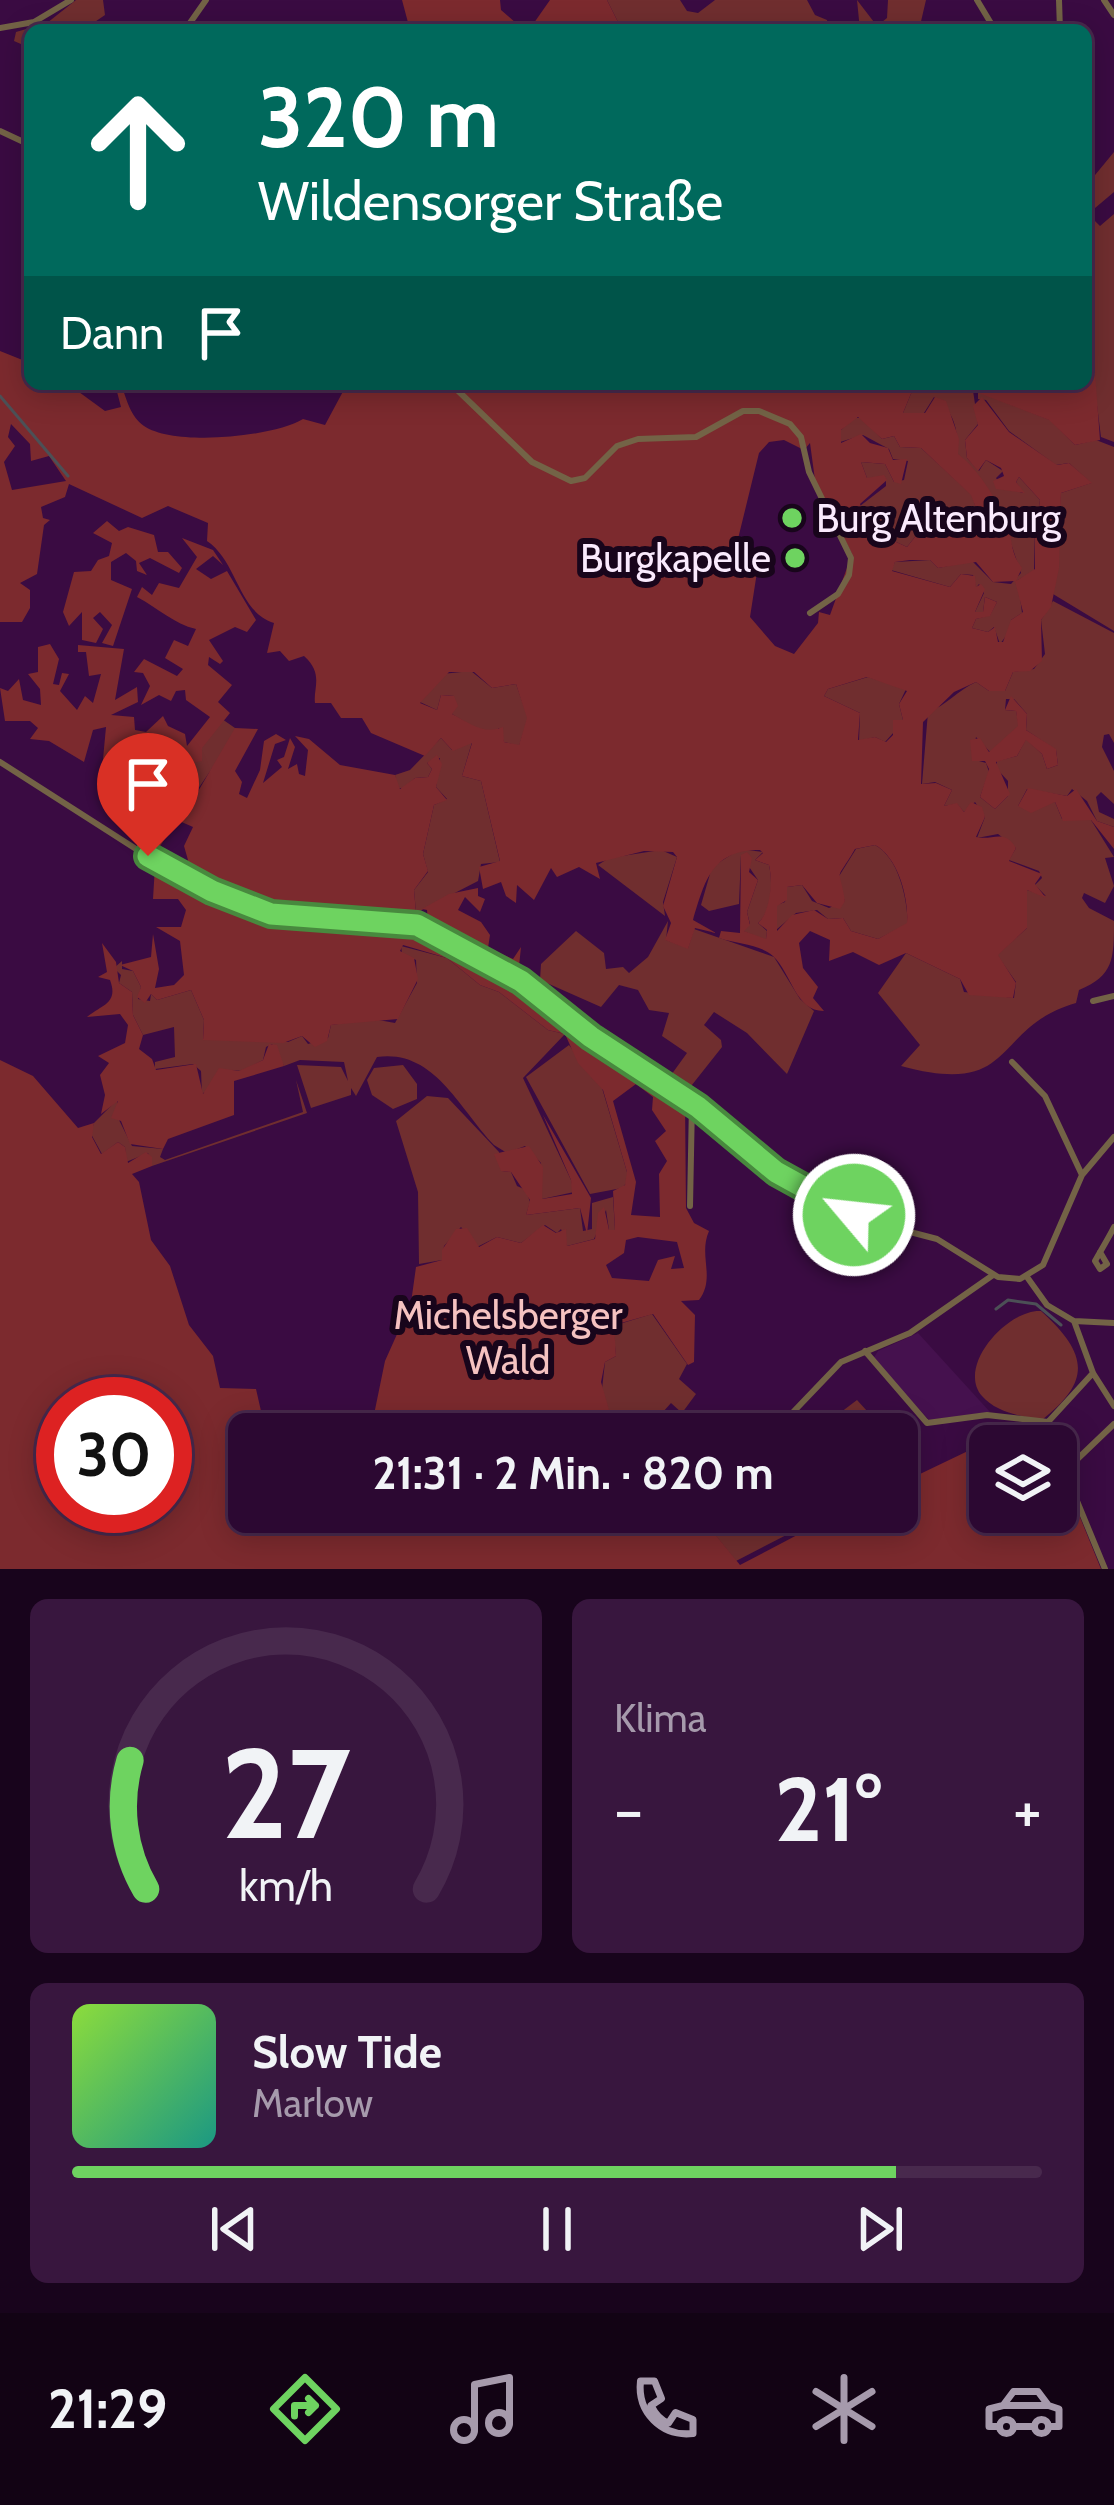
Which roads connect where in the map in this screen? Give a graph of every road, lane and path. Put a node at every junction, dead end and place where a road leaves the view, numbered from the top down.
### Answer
1 (71, 0) edge
2 (1104, 0) edge
3 (1114, 15) edge
4 (0, 28) edge
5 (457, 390) edge
6 (810, 613) dead end
7 (0, 762) edge
8 (1114, 996) edge
9 (1093, 1001) dead end
10 (1012, 1062) dead end
11 (692, 1103) junction
12 (1114, 1137) edge
13 (1082, 1175) junction
14 (689, 1206) dead end
15 (1114, 1228) edge
16 (1100, 1252) dead end
17 (993, 1275) junction
18 (1027, 1276) junction
19 (1074, 1321) junction
20 (1114, 1323) edge
21 (865, 1351) junction
22 (1093, 1372) junction
23 (1114, 1406) edge
24 (792, 1413) edge
25 (1041, 1424) joint
26 (1114, 1424) edge
27 (1077, 1459) edge
28 (1077, 1495) edge
29 (1105, 1569) edge

1 - 4 street
2 - 3 street
5 - 6 street
7 - 11 street
8 - 9 street
10 - 13 street
11 - 14 street
11 - 17 street
12 - 13 street
13 - 18 street
15 - 16 street
17 - 18 street
17 - 21 street
18 - 19 street
19 - 20 street
19 - 22 street
21 - 24 street
21 - 25 street
22 - 23 street
22 - 25 street
26 - 27 street
28 - 29 street

